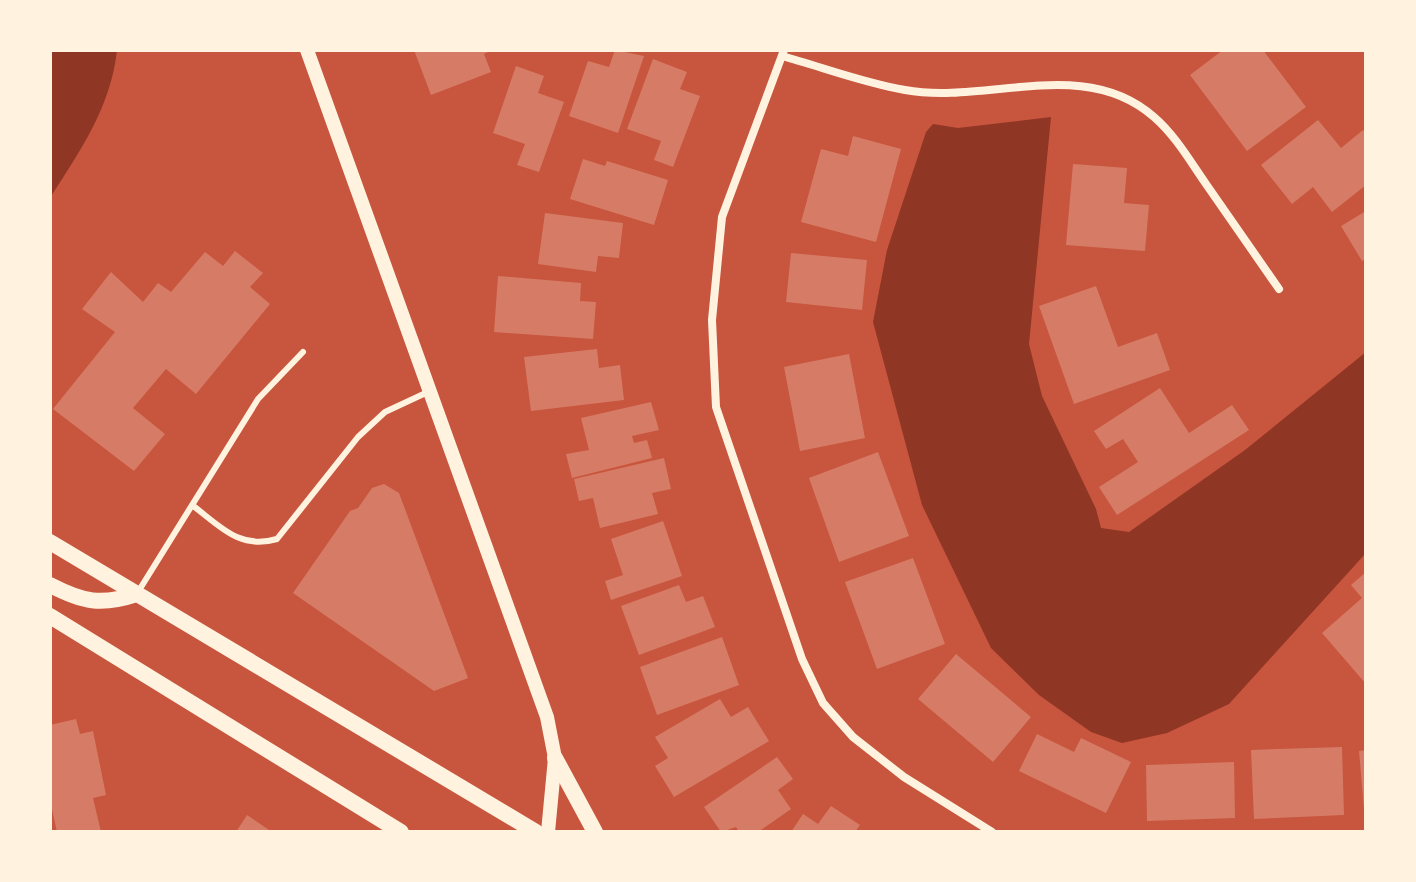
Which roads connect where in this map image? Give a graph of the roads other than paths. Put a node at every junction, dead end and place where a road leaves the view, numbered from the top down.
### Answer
1 (307, 50) edge
2 (783, 53) edge
3 (1279, 289) dead end
4 (303, 352) dead end
5 (430, 391) junction
6 (192, 505) junction
7 (50, 542) edge
8 (50, 585) edge
9 (137, 594) junction
10 (50, 616) edge
11 (555, 758) junction
12 (401, 832) edge
13 (536, 832) edge
14 (548, 832) edge
15 (595, 832) edge
16 (992, 832) edge

1 - 5 street
2 - 3 street
2 - 16 street
4 - 6 lane
5 - 6 lane
5 - 11 street
6 - 9 lane
7 - 9 main road
8 - 9 main road
9 - 13 main road
10 - 12 main road
11 - 14 street
11 - 15 main road

